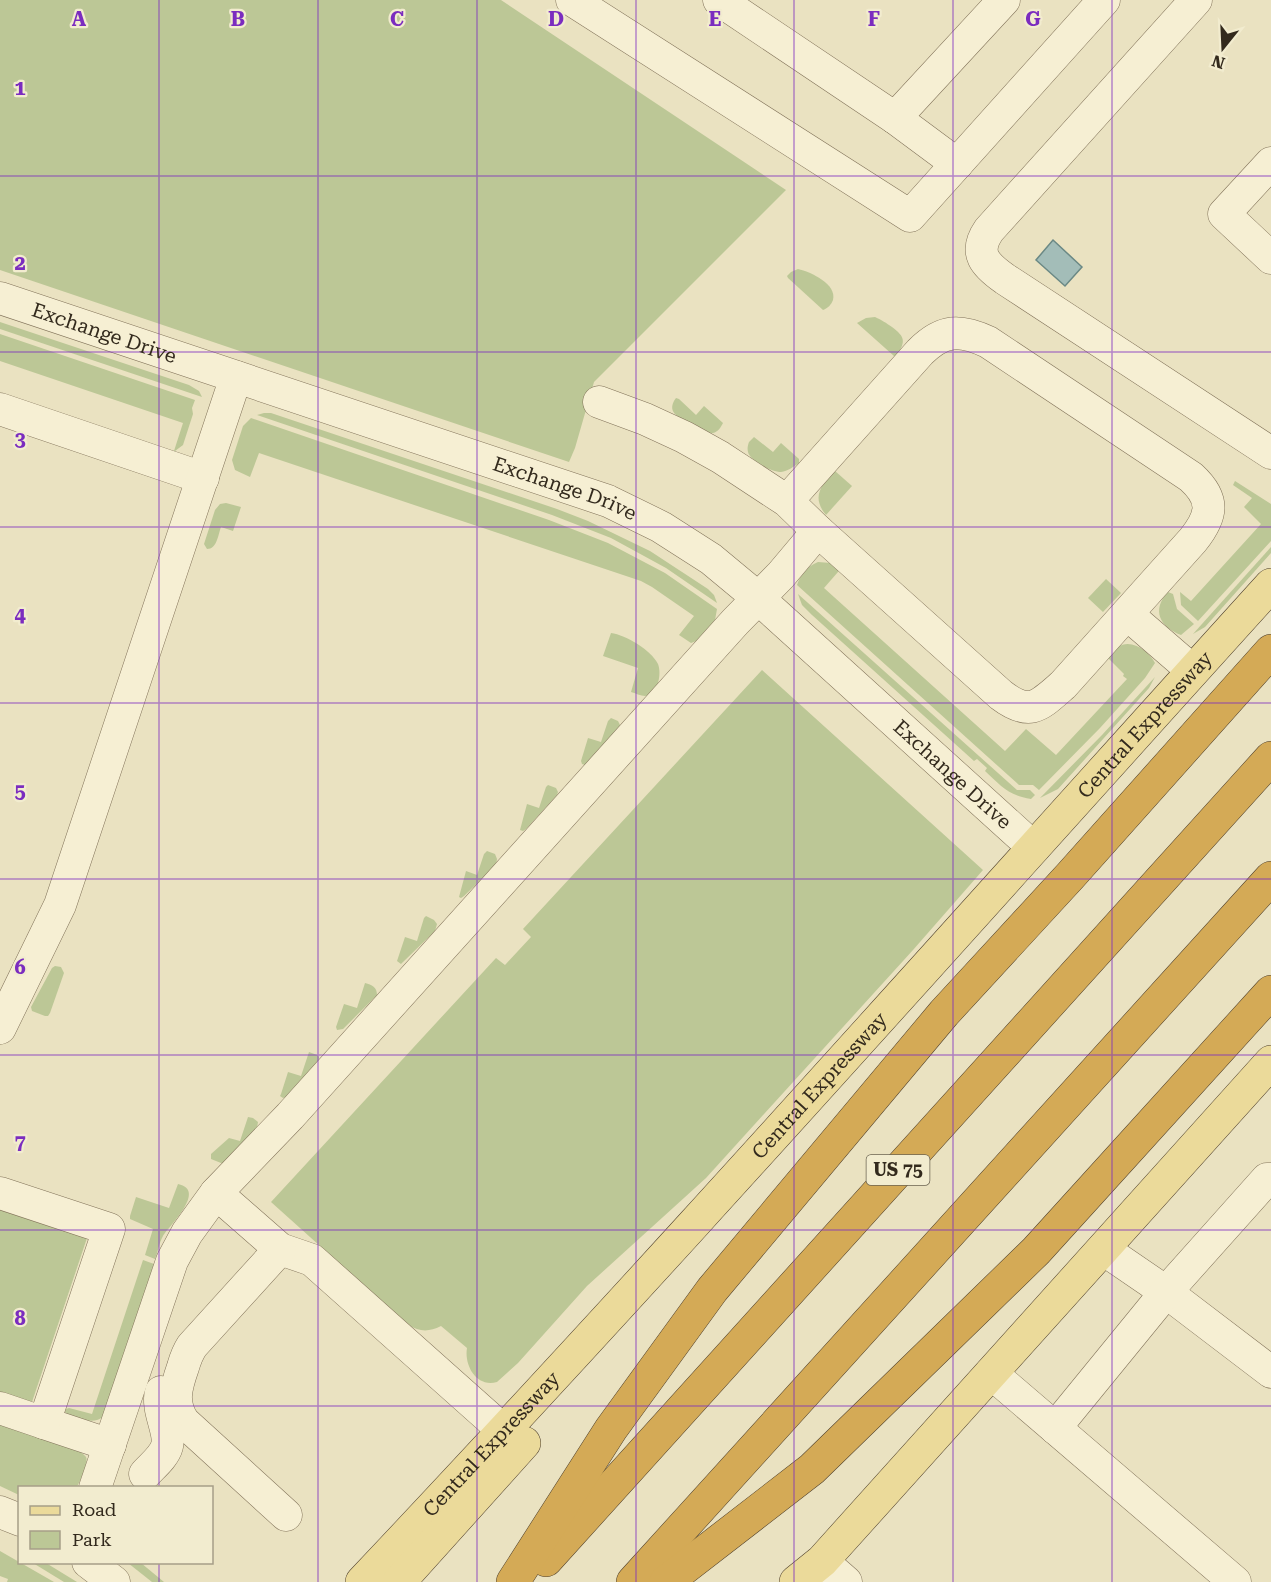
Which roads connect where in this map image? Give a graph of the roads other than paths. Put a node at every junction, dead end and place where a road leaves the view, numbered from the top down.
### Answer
1 (572, 0) edge
2 (719, 0) edge
3 (1004, 0) edge
4 (1104, 0) edge
5 (1196, 0) edge
6 (895, 118) junction
7 (1271, 163) edge
8 (957, 164) junction
9 (1271, 258) edge
10 (0, 298) edge
11 (237, 377) junction
12 (599, 402) dead end
13 (0, 409) edge
14 (1271, 453) edge
15 (203, 478) junction
16 (787, 501) junction
17 (818, 531) junction
18 (1271, 585) edge
19 (758, 598) junction
20 (1127, 614) junction
21 (1271, 651) edge
22 (1193, 671) junction
23 (1271, 758) edge
24 (1034, 848) junction
25 (1271, 878) edge
26 (1271, 992) edge
27 (0, 1028) edge
28 (1271, 1062) edge
29 (1271, 1179) edge
30 (216, 1192) junction
31 (0, 1193) edge
32 (273, 1244) junction
33 (1103, 1249) junction
34 (1166, 1292) junction
35 (1271, 1371) edge
36 (991, 1373) junction
37 (534, 1399) junction
38 (0, 1408) edge
39 (44, 1423) junction
40 (1055, 1428) junction
41 (504, 1431) junction
42 (110, 1445) junction
43 (145, 1474) dead end
44 (96, 1486) edge
45 (0, 1512) edge
46 (286, 1515) dead end
47 (18, 1519) edge
48 (822, 1561) junction
49 (89, 1564) edge
50 (114, 1582) edge
51 (362, 1582) edge
52 (399, 1582) edge
53 (513, 1582) edge
54 (526, 1582) edge
55 (633, 1582) edge
56 (666, 1582) edge
57 (796, 1582) edge
58 (846, 1582) edge
59 (1235, 1582) edge

1 - 8 street
2 - 6 street
3 - 6 street
4 - 8 street
5 - 14 street
6 - 8 street
7 - 9 street
10 - 11 street, Exchange Drive
11 - 15 street
11 - 19 street, Exchange Drive
12 - 16 street
13 - 15 street
15 - 27 street
16 - 17 street
16 - 20 street
17 - 19 street
17 - 20 street
18 - 22 main road, Central Expressway
19 - 24 street, Exchange Drive
19 - 30 street
20 - 22 street
21 - 53 highway
22 - 24 main road, Central Expressway
23 - 54 highway, US 75
24 - 37 main road, Central Expressway
25 - 55 highway
26 - 56 highway
28 - 33 main road
29 - 34 street
30 - 32 street
30 - 42 street
31 - 39 street
32 - 41 street
32 - 43 street
32 - 46 street
33 - 34 street
33 - 36 main road
34 - 35 street
34 - 40 street
36 - 40 street
36 - 48 main road
37 - 41 main road, Central Expressway
37 - 52 main road
38 - 39 street
39 - 42 street
40 - 59 street
41 - 51 main road, Central Expressway
42 - 44 street
45 - 47 street
48 - 57 main road
48 - 58 street
49 - 50 street

